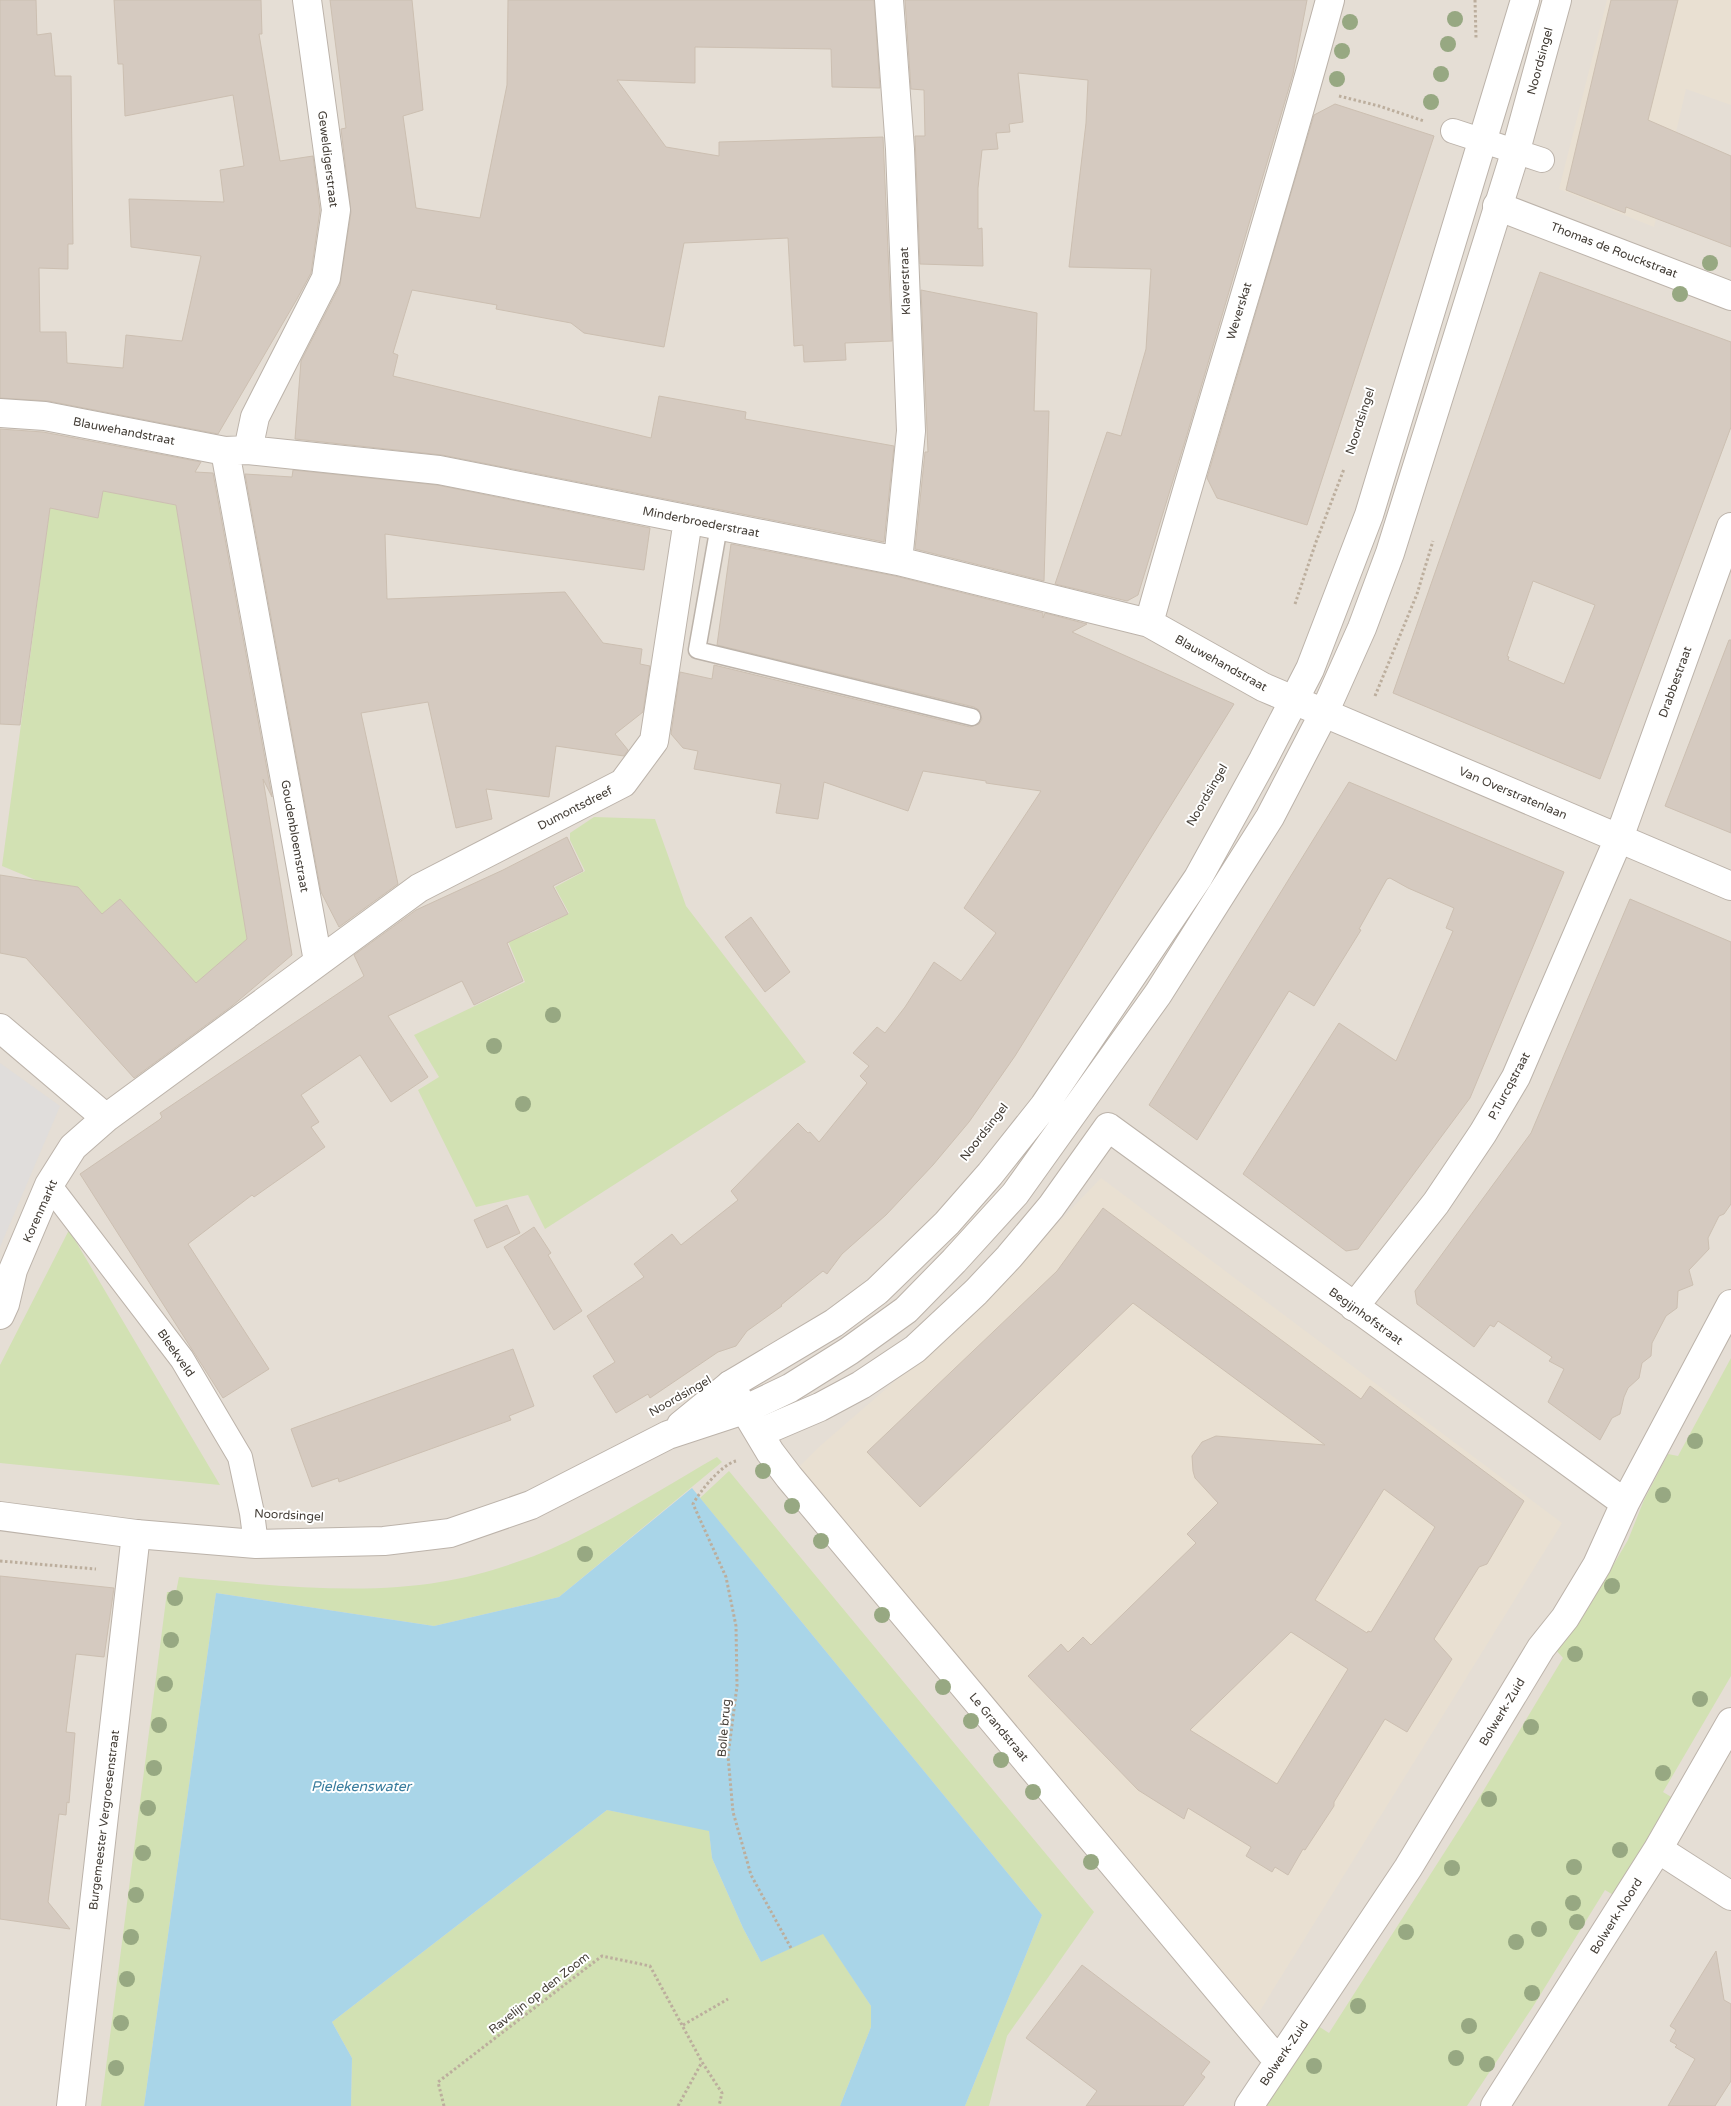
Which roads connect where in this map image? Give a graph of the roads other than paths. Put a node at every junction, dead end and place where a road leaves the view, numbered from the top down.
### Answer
1 (306, 0) edge
2 (890, 0) edge
3 (1330, 0) edge
4 (1525, 0) edge
5 (1557, 0) edge
6 (1453, 131) road end
7 (1483, 140) junction
8 (1516, 150) junction
9 (1542, 160) dead end
10 (1497, 206) junction
11 (1731, 296) edge
12 (0, 413) edge
13 (236, 451) junction
14 (688, 520) junction
15 (719, 526) junction
16 (1731, 526) edge
17 (898, 561) junction
18 (1149, 623) junction
19 (1294, 701) junction
20 (1324, 713) junction
21 (972, 717) dead end
22 (1619, 838) junction
23 (1731, 886) edge
24 (318, 961) junction
25 (0, 1028) edge
26 (106, 1118) junction
27 (49, 1185) junction
28 (1731, 1304) edge
29 (2, 1307) edge
30 (1354, 1307) junction
31 (730, 1385) junction
32 (744, 1410) junction
33 (758, 1433) junction
34 (668, 1435) junction
35 (1625, 1503) junction
36 (0, 1516) edge
37 (136, 1534) junction
38 (256, 1544) junction
39 (1731, 1722) edge
40 (1658, 1849) junction
41 (1731, 1896) edge
42 (1278, 2061) junction
43 (71, 2106) edge
44 (1249, 2106) edge
45 (1495, 2106) edge

1 - 13 street, Geweldigerstraat
2 - 17 street, Klaverstraat
3 - 18 street, Weverskat
4 - 7 street, Noordsingel
5 - 8 street, Noordsingel
6 - 7 street
7 - 8 street
7 - 19 street, Noordsingel
8 - 9 street
8 - 10 street, Noordsingel
10 - 11 street, Thomas de Rouckstraat
10 - 20 street, Noordsingel
12 - 13 street, Blauwehandstraat
13 - 14 street, Minderbroederstraat
13 - 24 street, Goudenbloemstraat
14 - 15 street, Minderbroederstraat
14 - 24 street, Dumontsdreef
15 - 17 street, Minderbroederstraat
15 - 21 lane
16 - 22 street, Drabbestraat
17 - 18 street, Minderbroederstraat
18 - 19 street, Blauwehandstraat
19 - 20 street, Van Overstratenlaan
19 - 31 street, Noordsingel
20 - 22 street, Van Overstratenlaan
20 - 32 street, Noordsingel
22 - 23 street, Van Overstratenlaan
22 - 30 street, P.Turcqstraat
24 - 26 street
25 - 26 street
26 - 27 street, Korenmarkt
27 - 29 street, Korenmarkt
27 - 38 street, Bleekveld
28 - 35 street, Bolwerk-Zuid
30 - 33 street, Begijnhofstraat
30 - 35 street, Begijnhofstraat
31 - 32 street, Le Grandstraat
31 - 34 street, Noordsingel
32 - 33 street, Le Grandstraat
32 - 34 street, Noordsingel
33 - 42 street, Le Grandstraat
34 - 38 street, Noordsingel
35 - 42 street, Bolwerk-Zuid
36 - 37 street, Noordsingel
37 - 38 street, Noordsingel
37 - 43 street, Burgemeester Vergroesenstraat
39 - 40 street, Bolwerk-Noord
40 - 41 street
40 - 45 street, Bolwerk-Noord
42 - 44 street, Bolwerk-Zuid

